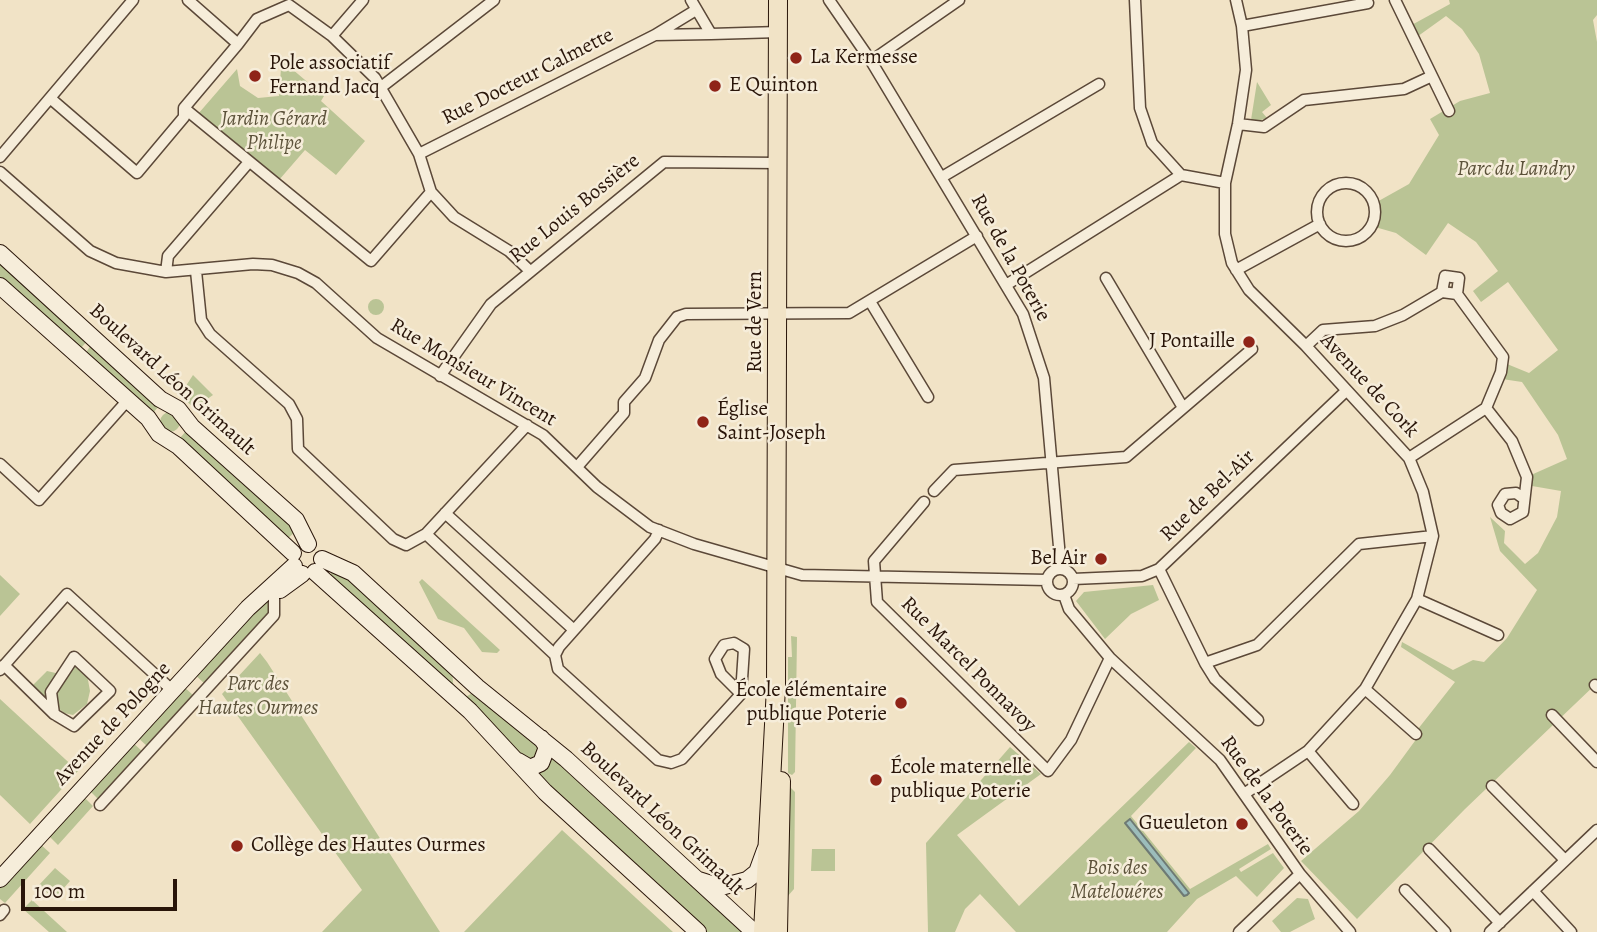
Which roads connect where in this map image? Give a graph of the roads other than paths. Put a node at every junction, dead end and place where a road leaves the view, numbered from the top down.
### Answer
1 (133, 0) edge
2 (188, 0) edge
3 (363, 0) edge
4 (494, 0) edge
5 (778, 0) edge
6 (829, 0) edge
7 (959, 0) edge
8 (1135, 0) edge
9 (1236, 0) edge
10 (1395, 0) edge
11 (291, 2) edge
12 (1368, 4) dead end
13 (694, 5) edge
14 (1242, 26) junction
15 (779, 32) junction
16 (711, 34) junction
17 (655, 35) junction
18 (332, 36) junction
19 (238, 44) junction
20 (871, 61) junction
21 (1432, 76) junction
22 (1099, 84) dead end
23 (380, 88) junction
24 (50, 98) junction
25 (184, 108) junction
26 (1449, 111) dead end
27 (1238, 124) junction
28 (419, 154) junction
29 (0, 157) edge
30 (249, 162) junction
31 (779, 163) junction
32 (0, 172) edge
33 (1181, 175) junction
34 (942, 177) junction
35 (1225, 183) junction
36 (431, 192) junction
37 (1320, 224) junction
38 (977, 236) junction
39 (0, 253) edge
40 (1236, 270) junction
41 (196, 271) junction
42 (530, 271) junction
43 (166, 272) junction
44 (1106, 278) dead end
45 (1006, 285) junction
46 (0, 286) edge
47 (1442, 292) junction
48 (1457, 295) junction
49 (871, 303) junction
50 (778, 314) junction
51 (1306, 345) junction
52 (1252, 349) dead end
53 (440, 376) junction
54 (1346, 391) junction
55 (928, 397) dead end
56 (127, 401) junction
57 (1182, 406) junction
58 (1486, 408) junction
59 (527, 425) junction
60 (1409, 457) junction
61 (0, 464) edge
62 (1052, 464) junction
63 (577, 467) junction
64 (934, 491) dead end
65 (1523, 498) dead end
66 (924, 502) dead end
67 (445, 513) junction
68 (659, 530) junction
69 (426, 534) junction
70 (1433, 536) junction
71 (306, 561) junction
72 (778, 567) junction
73 (1061, 569) junction
74 (1159, 569) junction
75 (874, 578) junction
76 (1073, 579) junction
77 (1047, 580) junction
78 (1064, 595) junction
79 (266, 596) junction
80 (1418, 599) junction
81 (574, 630) junction
82 (1498, 635) dead end
83 (555, 655) junction
84 (1110, 658) junction
85 (1205, 663) junction
86 (2, 668) edge
87 (776, 687) junction
88 (1365, 688) junction
89 (173, 691) junction
90 (741, 694) dead end
91 (54, 714) junction
92 (1552, 715) dead end
93 (1258, 720) dead end
94 (1416, 734) dead end
95 (541, 738) junction
96 (1308, 751) junction
97 (516, 760) junction
98 (1597, 762) edge
99 (1492, 786) dead end
100 (1244, 794) junction
101 (1353, 804) dead end
102 (100, 805) dead end
103 (1597, 830) edge
104 (766, 845) junction
105 (1429, 849) dead end
106 (1565, 860) junction
107 (1300, 874) junction
108 (0, 879) edge
109 (693, 879) junction
110 (1405, 890) dead end
111 (1533, 891) junction
112 (1500, 923) junction
113 (698, 932) edge
114 (754, 932) edge
115 (763, 932) edge
116 (778, 932) edge
117 (1239, 932) edge
118 (1350, 932) edge
119 (1445, 932) edge
120 (1490, 932) edge
121 (1571, 932) edge

1 - 24 street
2 - 19 street
3 - 18 street
4 - 23 street
5 - 15 main road, Rue de Vern
6 - 20 street, Rue de la Poterie
7 - 20 street
8 - 33 street
9 - 14 street, Avenue de Cork
10 - 21 street
11 - 18 street
11 - 19 street
12 - 14 street
13 - 16 street
13 - 17 street, Rue Docteur Calmette
14 - 27 street, Avenue de Cork
15 - 16 street, Rue Docteur Calmette
15 - 31 main road, Rue de Vern
16 - 17 street, Rue Docteur Calmette
17 - 28 street, Rue Docteur Calmette
18 - 23 street
19 - 25 street
20 - 34 street, Rue de la Poterie
21 - 26 street
21 - 27 street
22 - 34 street
23 - 28 street
24 - 25 street
24 - 29 street
25 - 30 street
27 - 35 street, Avenue de Cork
28 - 36 street
30 - 36 street
30 - 43 street
31 - 42 street, Rue Louis Bossière
31 - 50 main road, Rue de Vern
32 - 43 street, Rue Monsieur Vincent
33 - 35 street
33 - 45 street
34 - 38 street, Rue de la Poterie
35 - 40 street, Avenue de Cork
36 - 42 street
37 - 37 street
37 - 40 street
38 - 45 street, Rue de la Poterie
38 - 49 street
39 - 71 main road, Boulevard Léon Grimault
40 - 51 street, Avenue de Cork
41 - 43 street, Rue Monsieur Vincent
41 - 53 street, Rue Monsieur Vincent
41 - 69 street
42 - 53 street, Rue Louis Bossière
44 - 57 street
45 - 62 street, Rue de la Poterie
46 - 56 main road, Boulevard Léon Grimault
47 - 48 street
47 - 48 street
47 - 51 street
48 - 58 street
49 - 50 street
49 - 55 street
50 - 63 street
50 - 72 main road, Rue de Vern
51 - 54 street, Avenue de Cork
52 - 57 street
53 - 59 street, Rue Monsieur Vincent
54 - 60 street, Avenue de Cork
54 - 74 street, Rue de Bel-Air
56 - 61 street
56 - 71 main road, Boulevard Léon Grimault
57 - 62 street
58 - 60 street
58 - 65 street
59 - 63 street, Rue Monsieur Vincent
59 - 67 street
60 - 70 street, Avenue de Cork
62 - 64 street
62 - 73 street, Rue de la Poterie
63 - 68 street, Rue Monsieur Vincent
66 - 75 street
67 - 69 street
67 - 81 street
68 - 72 street, Rue Monsieur Vincent
68 - 81 street
69 - 83 street
70 - 80 street, Avenue de Cork
70 - 85 street
71 - 79 main road, Avenue de Pologne
71 - 95 main road, Boulevard Léon Grimault
71 - 97 main road, Boulevard Léon Grimault
72 - 75 street
72 - 87 main road, Rue de Vern
73 - 76 street
73 - 77 street
74 - 76 street, Rue de Bel-Air
74 - 85 street
75 - 77 street
75 - 84 street, Rue Marcel Ponnavoy
76 - 78 street
77 - 78 street
78 - 84 street, Rue de la Poterie
79 - 89 main road, Avenue de Pologne
79 - 102 street, Avenue de Pologne
80 - 82 street
80 - 88 street, Avenue de Cork
81 - 83 street
83 - 90 street
84 - 100 street, Rue de la Poterie
85 - 93 street
86 - 89 street
86 - 91 street
87 - 104 main road, Rue de Vern
87 - 116 main road, Rue de Vern
88 - 94 street
88 - 96 street, Avenue de Cork
89 - 108 main road, Avenue de Pologne
91 - 91 street
92 - 98 street
95 - 97 main road, Boulevard Léon Grimault
95 - 109 main road, Boulevard Léon Grimault
96 - 100 street, Avenue de Cork
96 - 101 street
97 - 113 main road, Boulevard Léon Grimault
99 - 106 street
100 - 107 street, Rue de la Poterie
103 - 106 street
104 - 109 main road
104 - 115 main road, Rue de Vern
105 - 112 street
106 - 111 street
107 - 117 street
107 - 118 street, Rue de la Poterie
109 - 114 main road, Boulevard Léon Grimault
110 - 119 street
111 - 112 street
111 - 121 street
112 - 120 street

